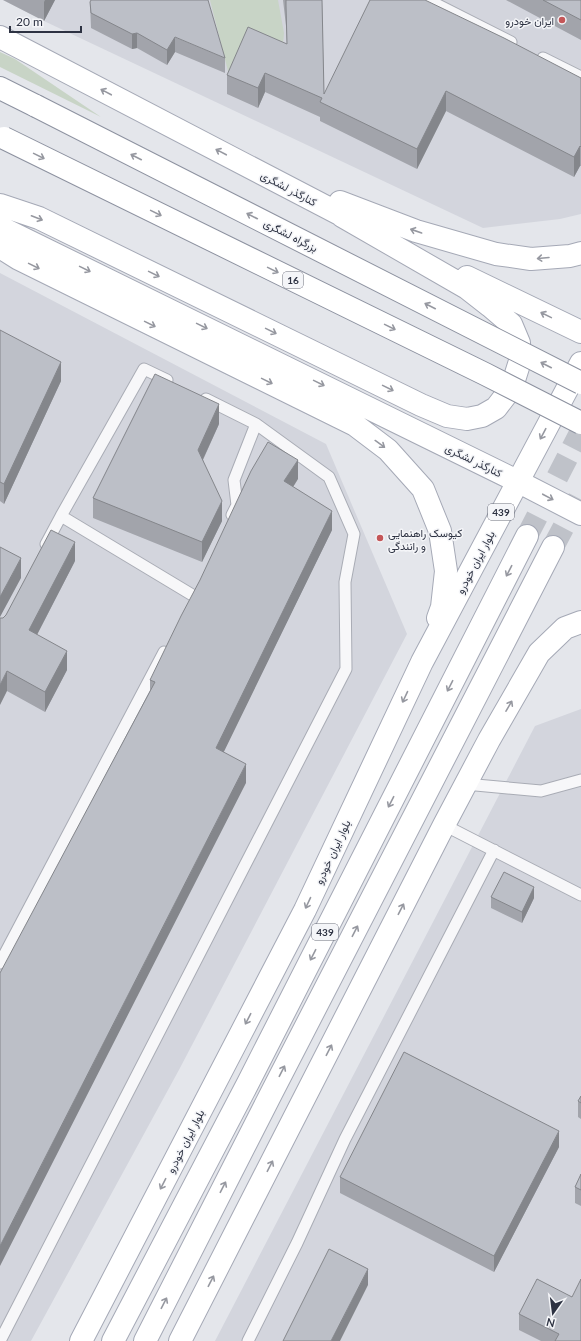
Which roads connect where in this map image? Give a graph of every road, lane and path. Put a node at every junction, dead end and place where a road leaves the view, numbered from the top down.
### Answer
1 (428, 0) edge
2 (0, 37) edge
3 (519, 46) edge
4 (533, 53) edge
5 (581, 77) edge
6 (0, 88) edge
7 (2, 137) edge
8 (251, 168) junction
9 (0, 205) edge
10 (342, 216) junction
11 (0, 227) edge
12 (0, 247) edge
13 (581, 253) edge
14 (581, 332) edge
15 (581, 363) edge
16 (581, 383) edge
17 (179, 386) edge
18 (193, 393) edge
19 (581, 423) edge
20 (256, 424) junction
21 (518, 481) junction
22 (581, 514) edge
23 (60, 516) junction
24 (227, 526) edge
25 (526, 536) tunnel mouth
26 (553, 547) tunnel mouth
27 (43, 550) edge
28 (194, 596) edge
29 (581, 622) edge
30 (168, 644) edge
31 (422, 662) junction
32 (581, 780) edge
33 (465, 784) junction
34 (444, 825) junction
35 (494, 850) junction
36 (581, 895) edge
37 (0, 963) edge
38 (117, 1334) edge
39 (146, 1339) edge
40 (0, 1341) edge
41 (81, 1341) edge
42 (180, 1341) edge
43 (248, 1341) edge

1 - 3 lane
8 -> 2 main road, کنارگذر لشگری
4 - 5 lane
16 -> 6 main road, بزرگراه لشگری, bridge
7 -> 19 main road, 16, bridge
8 - 10 main road, کنارگذر لشگری
13 -> 8 main road
9 -> 10 main road
14 -> 10 main road, کنارگذر لشگری
11 -> 21 main road, کنارگذر لشگری
12 -> 31 main road
15 -> 21 main road, بلوار ایران خودرو / 439
17 - 23 lane
18 - 20 lane
20 - 24 lane
20 - 40 lane
21 -> 22 main road, کنارگذر لشگری
21 - 31 main road, بلوار ایران خودرو / 439
23 - 27 lane
23 - 28 lane
25 -> 38 main road, 439
39 -> 26 main road, 439
33 -> 29 main road
30 - 37 lane
31 -> 41 main road, بلوار ایران خودرو / 439
32 - 33 lane
33 - 34 main road
34 - 35 lane
42 -> 34 main road
35 - 36 lane
35 - 43 lane

